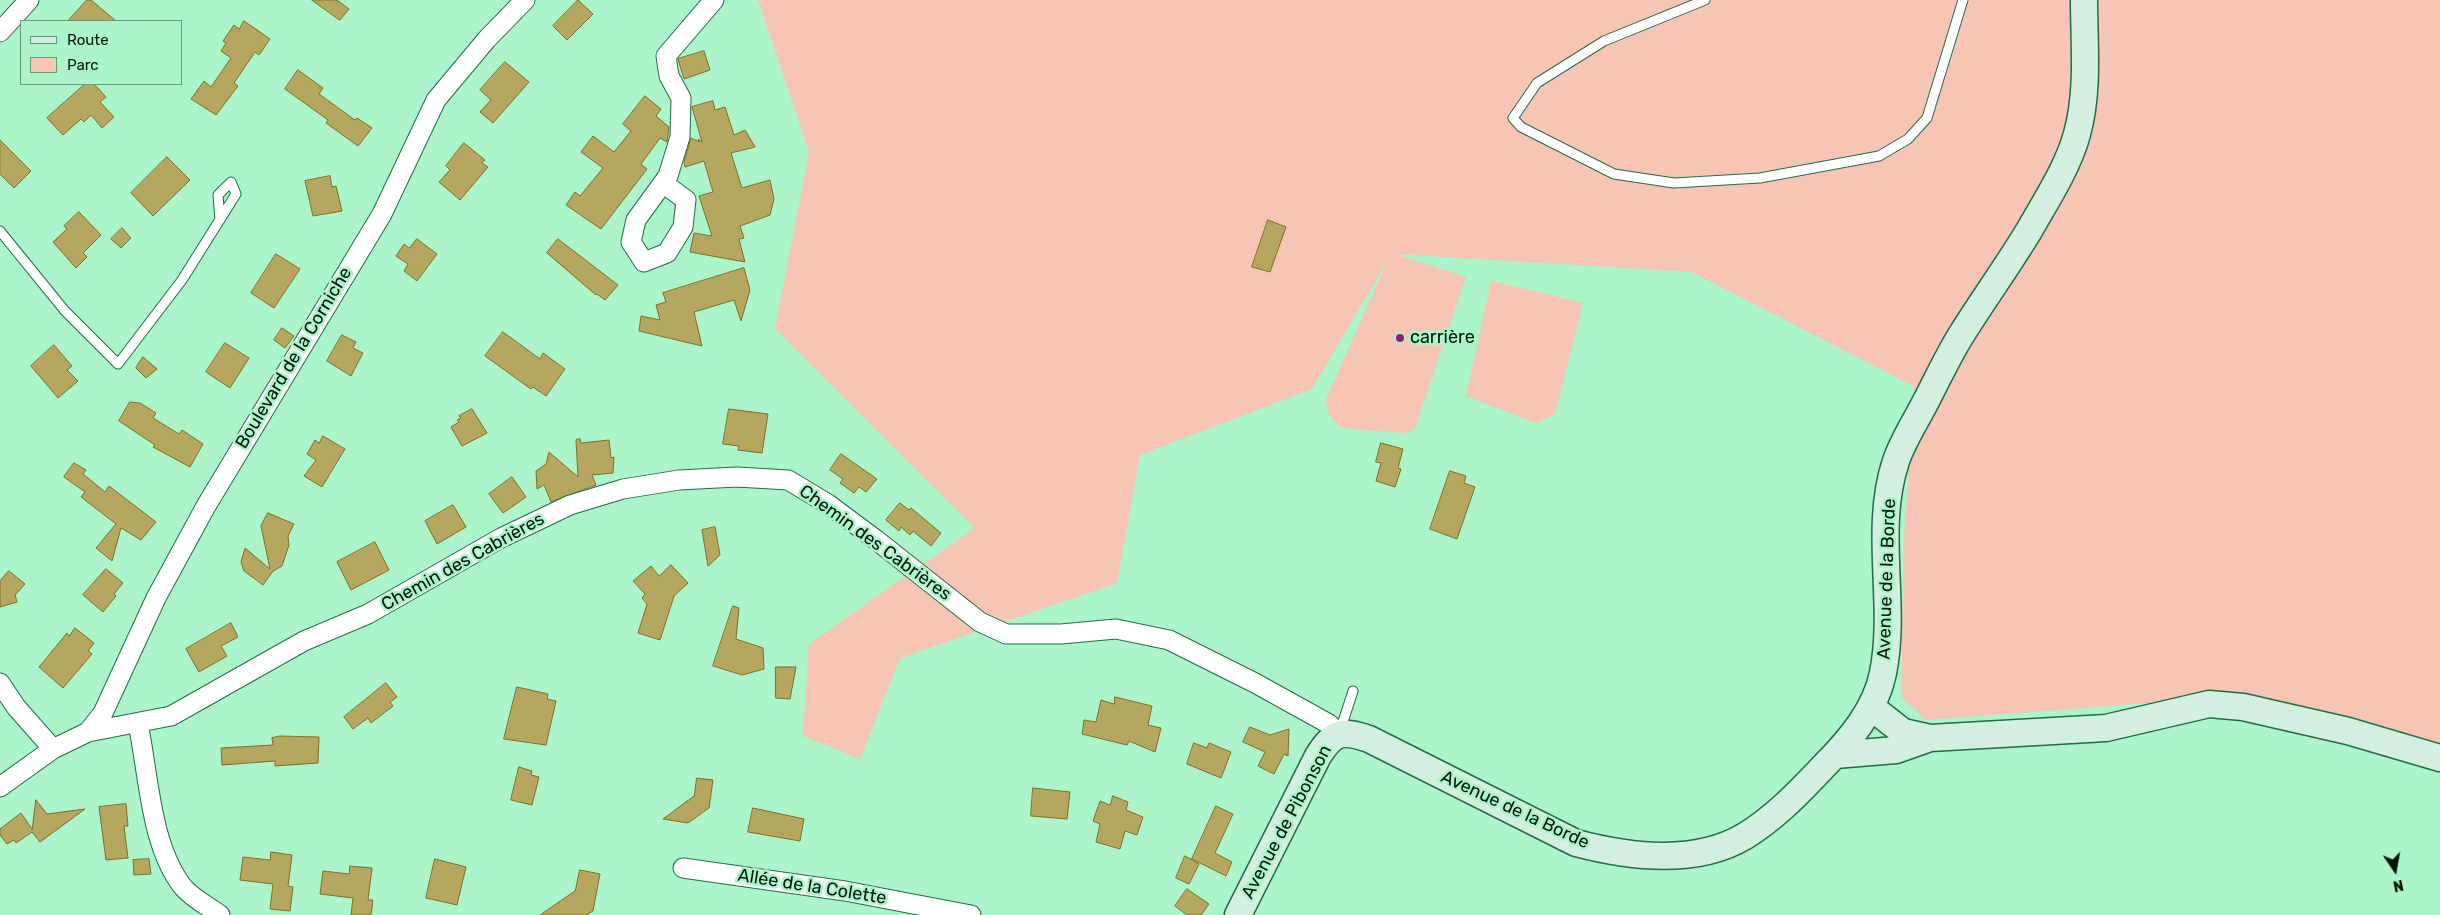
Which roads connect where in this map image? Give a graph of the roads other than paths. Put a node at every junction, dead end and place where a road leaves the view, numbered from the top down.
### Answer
1 (29, 0) edge
2 (525, 0) edge
3 (714, 0) edge
4 (1705, 0) edge
5 (1963, 0) edge
6 (2084, 0) edge
7 (0, 32) edge
8 (663, 183) dead end
9 (220, 220) dead end
10 (0, 231) edge
11 (0, 683) edge
12 (1353, 691) dead end
13 (1871, 707) junction
14 (138, 724) junction
15 (88, 732) junction
16 (1339, 733) junction
17 (1930, 738) junction
18 (53, 749) junction
19 (1835, 755) junction
20 (2440, 758) edge
21 (0, 787) edge
22 (683, 868) dead end
23 (220, 915) edge
24 (971, 915) edge
25 (1238, 915) edge

1 - 7 street
2 - 15 street, Boulevard de la Corniche
3 - 8 street
4 - 5 lane
6 - 13 street, Avenue de la Borde
9 - 10 lane
11 - 18 street
12 - 16 lane
13 - 17 street
13 - 19 street, Avenue de la Borde
14 - 15 street, Chemin des Cabrières
14 - 16 street, Chemin des Cabrières
14 - 23 street
15 - 18 street, Chemin des Cabrières
16 - 19 street, Avenue de la Borde
16 - 25 street, Avenue de Pibonson
17 - 19 street
17 - 20 street
18 - 21 street, Chemin des Cabrières
22 - 24 street, Allée de la Colette

